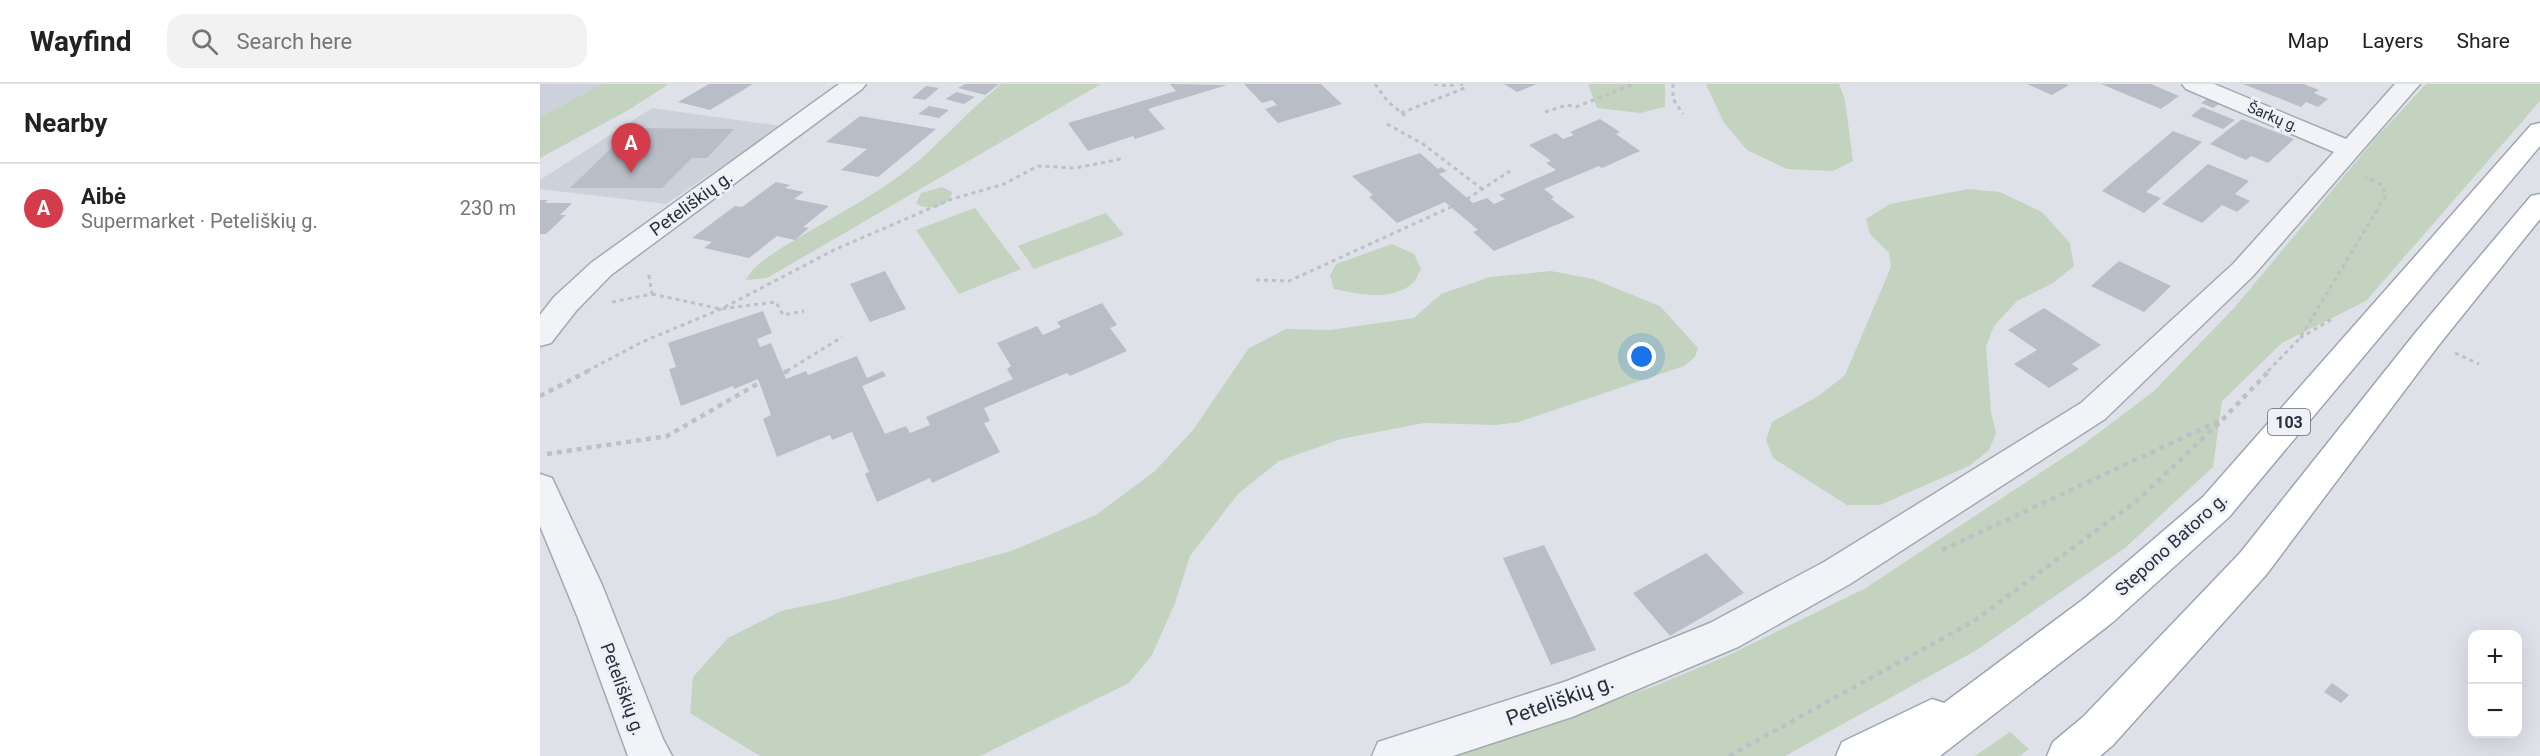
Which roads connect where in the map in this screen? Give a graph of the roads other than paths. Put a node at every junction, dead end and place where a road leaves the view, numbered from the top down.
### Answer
1 (854, 84) edge
2 (2194, 84) edge
3 (2408, 84) edge
4 (2540, 130) edge
5 (2347, 155) junction
6 (2540, 202) edge
7 (540, 336) edge
8 (540, 488) edge
9 (2006, 681) junction
10 (651, 756) edge
11 (1393, 756) edge
12 (1857, 756) edge
13 (1907, 756) edge
14 (2068, 756) edge

1 - 7 street, Peteliškių g.
2 - 5 street, Šarkų g.
3 - 5 street
4 - 9 main road, Stepono Batoro g. / 103
5 - 11 street, Peteliškių g.
6 - 14 main road
8 - 10 street, Peteliškių g.
9 - 12 main road, 103
9 - 13 main road, Stepono Batoro g.

